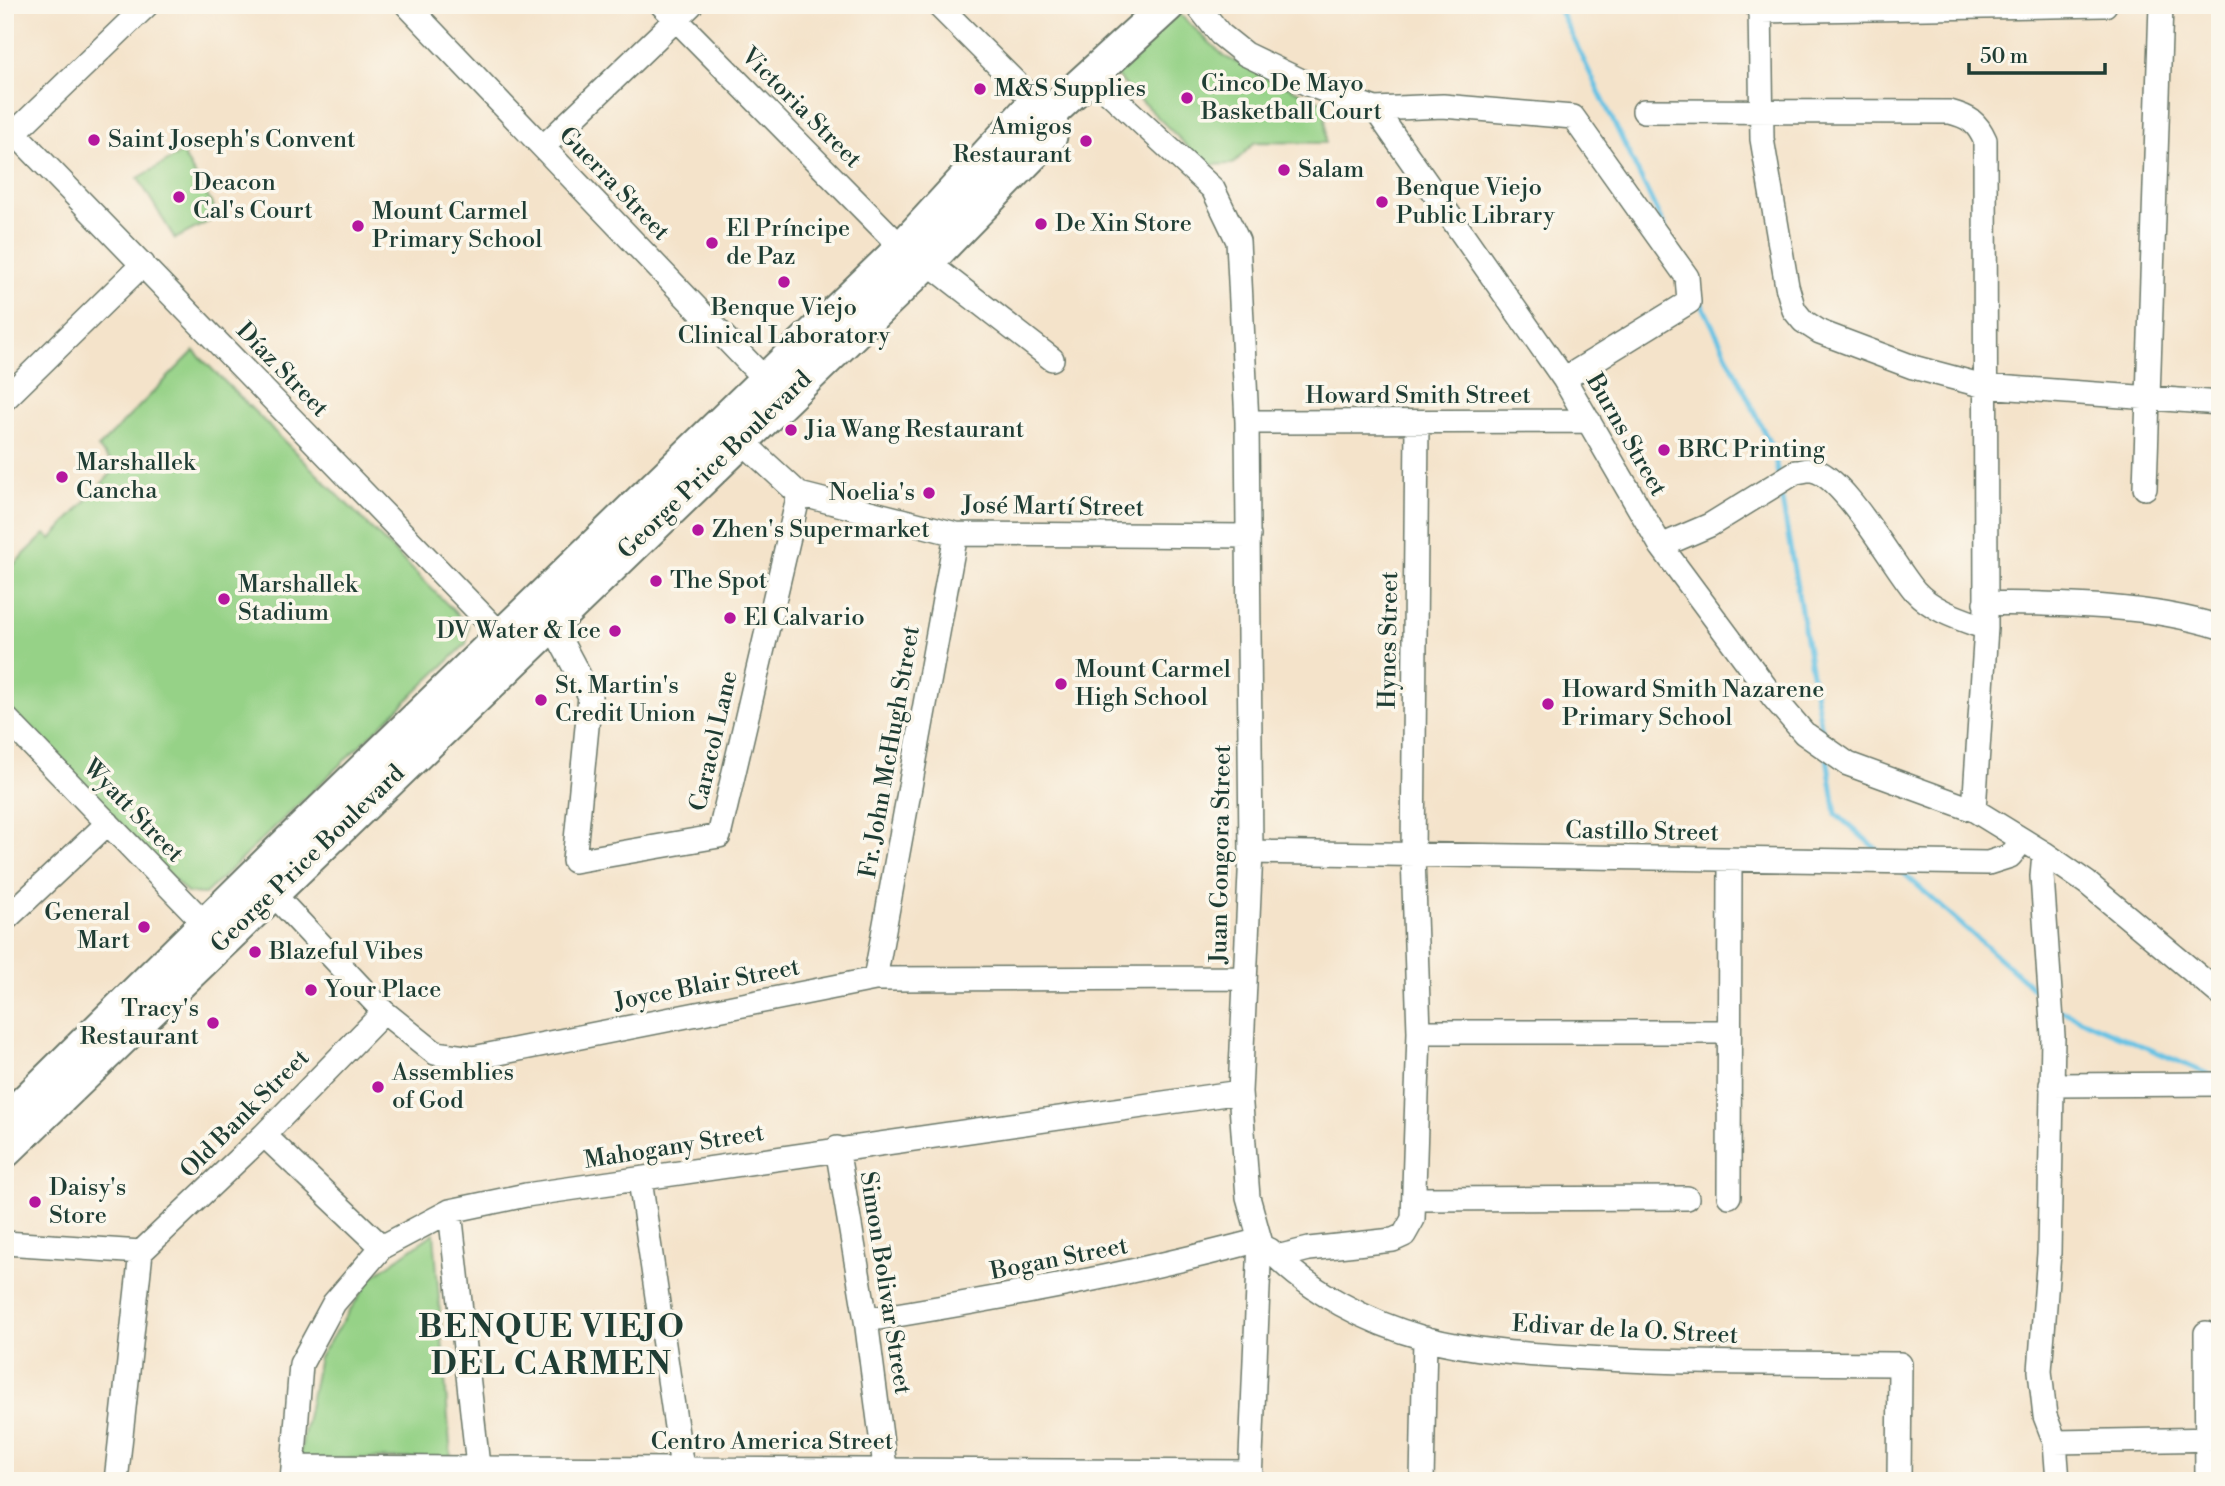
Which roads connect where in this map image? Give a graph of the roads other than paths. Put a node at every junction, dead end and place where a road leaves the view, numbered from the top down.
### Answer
1 (147, 5) edge
2 (938, 5) edge
3 (1168, 5) edge
4 (1197, 5) edge
5 (2105, 5) edge
6 (2161, 5) edge
7 (412, 7) edge
8 (2012, 7) edge
9 (1759, 8) edge
10 (676, 10) edge
11 (1090, 75) junction
12 (1375, 109) junction
13 (1051, 111) junction
14 (1644, 111) dead end
15 (1760, 113) junction
16 (9, 133) edge
17 (543, 147) junction
18 (915, 255) junction
19 (143, 264) junction
20 (1052, 359) dead end
21 (1564, 379) junction
22 (1984, 386) junction
23 (775, 390) junction
24 (2148, 396) junction
25 (6, 398) edge
26 (2220, 403) edge
27 (1589, 421) junction
28 (1247, 422) junction
29 (1417, 424) junction
30 (731, 431) junction
31 (2145, 488) dead end
32 (799, 494) junction
33 (956, 534) junction
34 (1249, 536) junction
35 (1661, 546) junction
36 (1985, 603) junction
37 (542, 615) junction
38 (2220, 627) edge
39 (1986, 628) junction
40 (511, 645) junction
41 (5, 718) edge
42 (1974, 810) junction
43 (108, 823) junction
44 (2023, 840) junction
45 (1251, 852) junction
46 (2044, 853) junction
47 (1413, 856) junction
48 (1730, 860) junction
49 (264, 884) junction
50 (5, 920) edge
51 (214, 932) junction
52 (1245, 978) junction
53 (875, 979) junction
54 (2220, 995) edge
55 (384, 1012) junction
56 (1419, 1032) junction
57 (1729, 1032) junction
58 (2220, 1084) edge
59 (2051, 1085) junction
60 (1240, 1092) junction
61 (5, 1122) edge
62 (264, 1135) junction
63 (837, 1148) junction
64 (5, 1151) edge
65 (640, 1180) junction
66 (1730, 1196) dead end
67 (1687, 1198) dead end
68 (1415, 1199) junction
69 (450, 1211) junction
70 (1260, 1240) junction
71 (5, 1243) edge
72 (382, 1247) junction
73 (141, 1252) junction
74 (1277, 1257) junction
75 (866, 1320) junction
76 (2206, 1333) dead end
77 (1425, 1338) junction
78 (2212, 1439) edge
79 (2055, 1442) junction
80 (478, 1466) junction
81 (682, 1468) junction
82 (886, 1468) junction
83 (293, 1474) edge
84 (1250, 1476) edge
85 (116, 1481) edge
86 (1422, 1481) edge
87 (1899, 1481) edge
88 (2058, 1481) edge
89 (2207, 1481) edge

1 - 16 street
2 - 13 street
3 - 11 highway
4 - 12 street
5 - 8 street
6 - 24 street
7 - 17 street, Guerra Street
8 - 9 street
9 - 15 street
10 - 17 street
10 - 18 street, Victoria Street
11 - 13 highway
11 - 28 street, Juan Gongora Street
12 - 21 street, Burns Street
12 - 21 street
13 - 18 highway, George Price Boulevard
14 - 15 street
15 - 22 street
15 - 22 street
16 - 19 street, Díaz Street
17 - 23 street, Guerra Street
18 - 20 street, Victoria Street
18 - 23 highway, George Price Boulevard
19 - 25 street
19 - 40 street, Díaz Street
21 - 27 street, Burns Street
22 - 24 street
22 - 36 street
23 - 30 highway, George Price Boulevard
24 - 26 street
24 - 31 street
27 - 29 street, Howard Smith Street
27 - 35 street, Burns Street
28 - 29 street, Howard Smith Street
28 - 34 street, Juan Gongora Street
29 - 47 street, Hynes Street
30 - 32 street, José Martí Street
30 - 37 highway, George Price Boulevard
32 - 33 street, José Martí Street
32 - 37 street, Caracol Lane
33 - 34 street, José Martí Street
33 - 53 street, Fr. John McHugh Street
34 - 45 street, Juan Gongora Street
35 - 39 street
35 - 42 street, Burns Street
36 - 38 street
36 - 39 street
37 - 40 highway, George Price Boulevard
39 - 42 street
40 - 49 highway, George Price Boulevard
41 - 43 street, Wyatt Street
42 - 44 street, Burns Street
43 - 50 street
43 - 51 street, Wyatt Street
44 - 46 street, Burns Street
44 - 48 street, Castillo Street
45 - 47 street, Castillo Street
45 - 52 street, Juan Gongora Street
46 - 54 street, Burns Street
46 - 59 street
47 - 48 street, Castillo Street
47 - 56 street, Hynes Street
48 - 57 street
49 - 51 highway, George Price Boulevard
49 - 55 street, Joyce Blair Street
51 - 61 highway, George Price Boulevard
51 - 64 highway, George Price Boulevard
52 - 53 street, Joyce Blair Street
52 - 60 street, Juan Gongora Street
53 - 55 street, Joyce Blair Street
55 - 62 street, Old Bank Street
56 - 57 street
56 - 68 street, Hynes Street
57 - 66 street
58 - 59 street
59 - 79 street
60 - 63 street, Mahogany Street
60 - 70 street, Juan Gongora Street
62 - 72 street
62 - 73 street, Old Bank Street
63 - 65 street, Mahogany Street
63 - 75 street, Simon Bolivar Street
65 - 69 street, Mahogany Street
65 - 81 street
67 - 68 street
68 - 74 street, Hynes Street
69 - 72 street, Mahogany Street
69 - 80 street
70 - 74 street, Edivar de la O. Street
70 - 75 street, Bogan Street
70 - 84 street, Juan Gongora Street
71 - 73 street
72 - 83 street, Mahogany Street
73 - 85 street
74 - 77 street, Edivar de la O. Street
75 - 82 street, Simon Bolivar Street
76 - 78 street
77 - 86 street
77 - 87 street, Edivar de la O. Street
78 - 79 street
78 - 89 street
79 - 88 street
80 - 81 street, Centro America Street
80 - 83 street, Centro America Street
81 - 82 street, Centro America Street
82 - 84 street, Centro America Street

